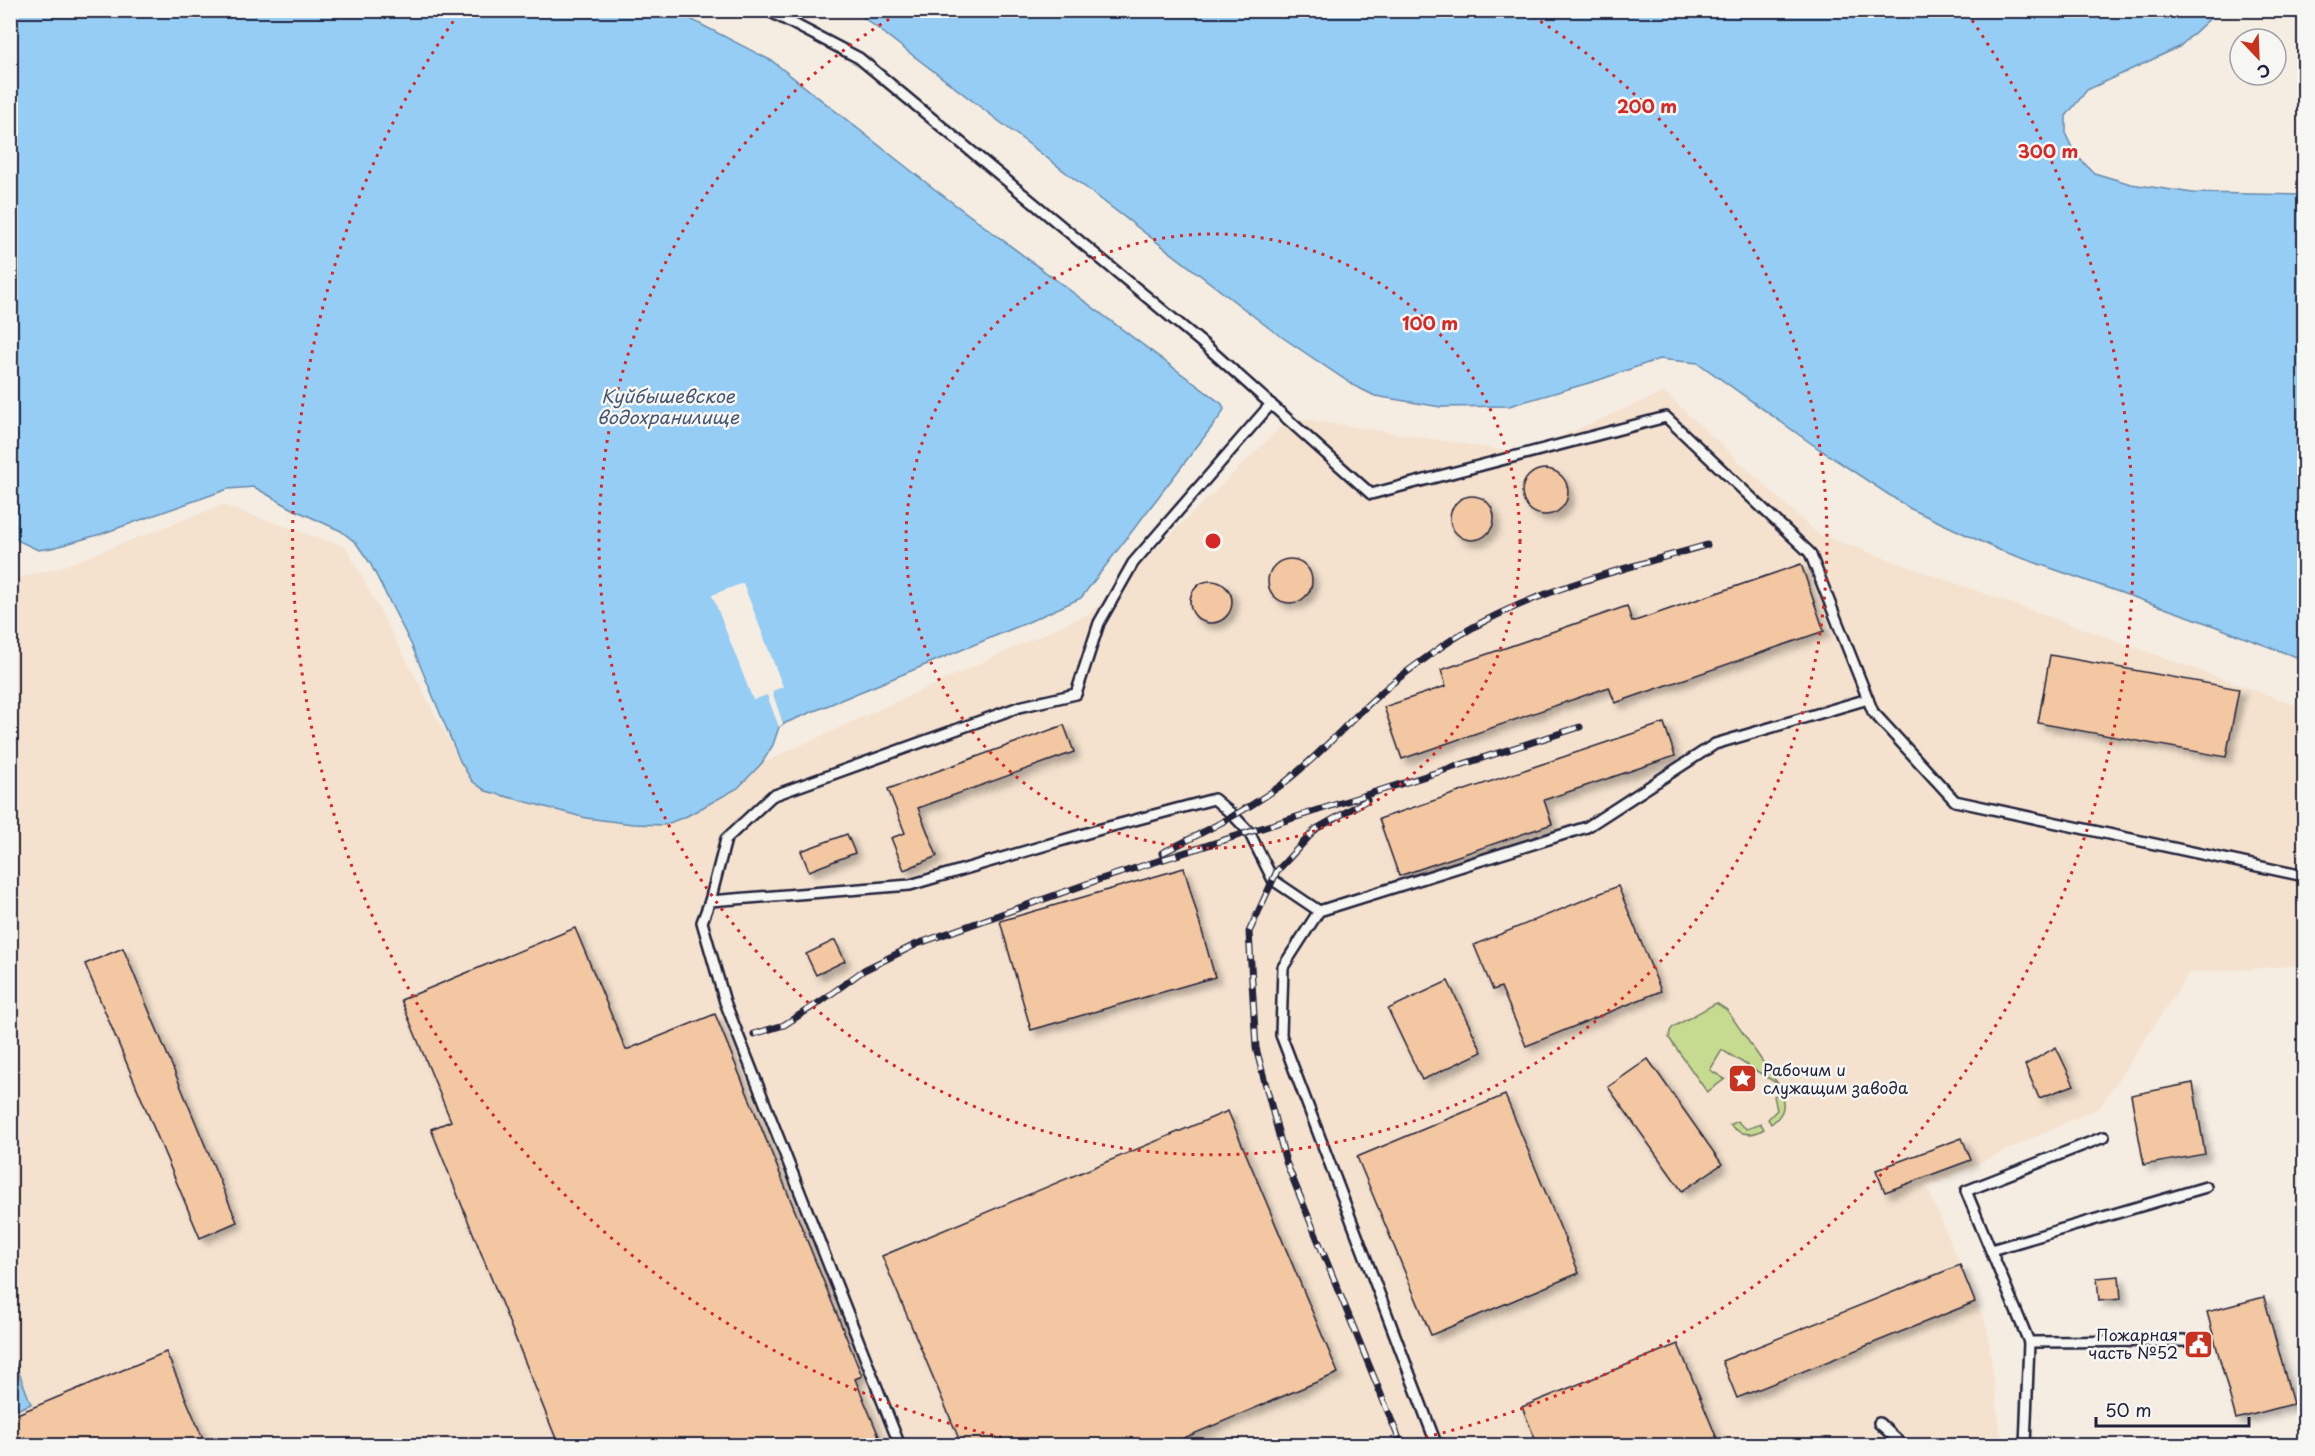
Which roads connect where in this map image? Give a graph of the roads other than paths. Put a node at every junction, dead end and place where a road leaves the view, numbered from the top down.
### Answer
1 (767, 10) edge
2 (1271, 404) junction
3 (1868, 699) junction
4 (2304, 876) edge
5 (710, 901) junction
6 (1319, 911) junction
7 (2104, 1137) dead end
8 (2206, 1187) dead end
9 (1991, 1250) junction
10 (2190, 1341) dead end
11 (2029, 1342) junction
12 (1879, 1424) dead end
13 (900, 1446) edge
14 (1437, 1446) edge
15 (1904, 1446) edge
16 (2025, 1446) edge

1 - 2 lane
2 - 3 lane
2 - 5 lane
3 - 4 lane
3 - 6 lane
5 - 6 lane
5 - 13 lane
6 - 14 lane
7 - 9 lane
8 - 9 lane
9 - 11 lane
10 - 11 lane
11 - 16 lane
12 - 15 lane

